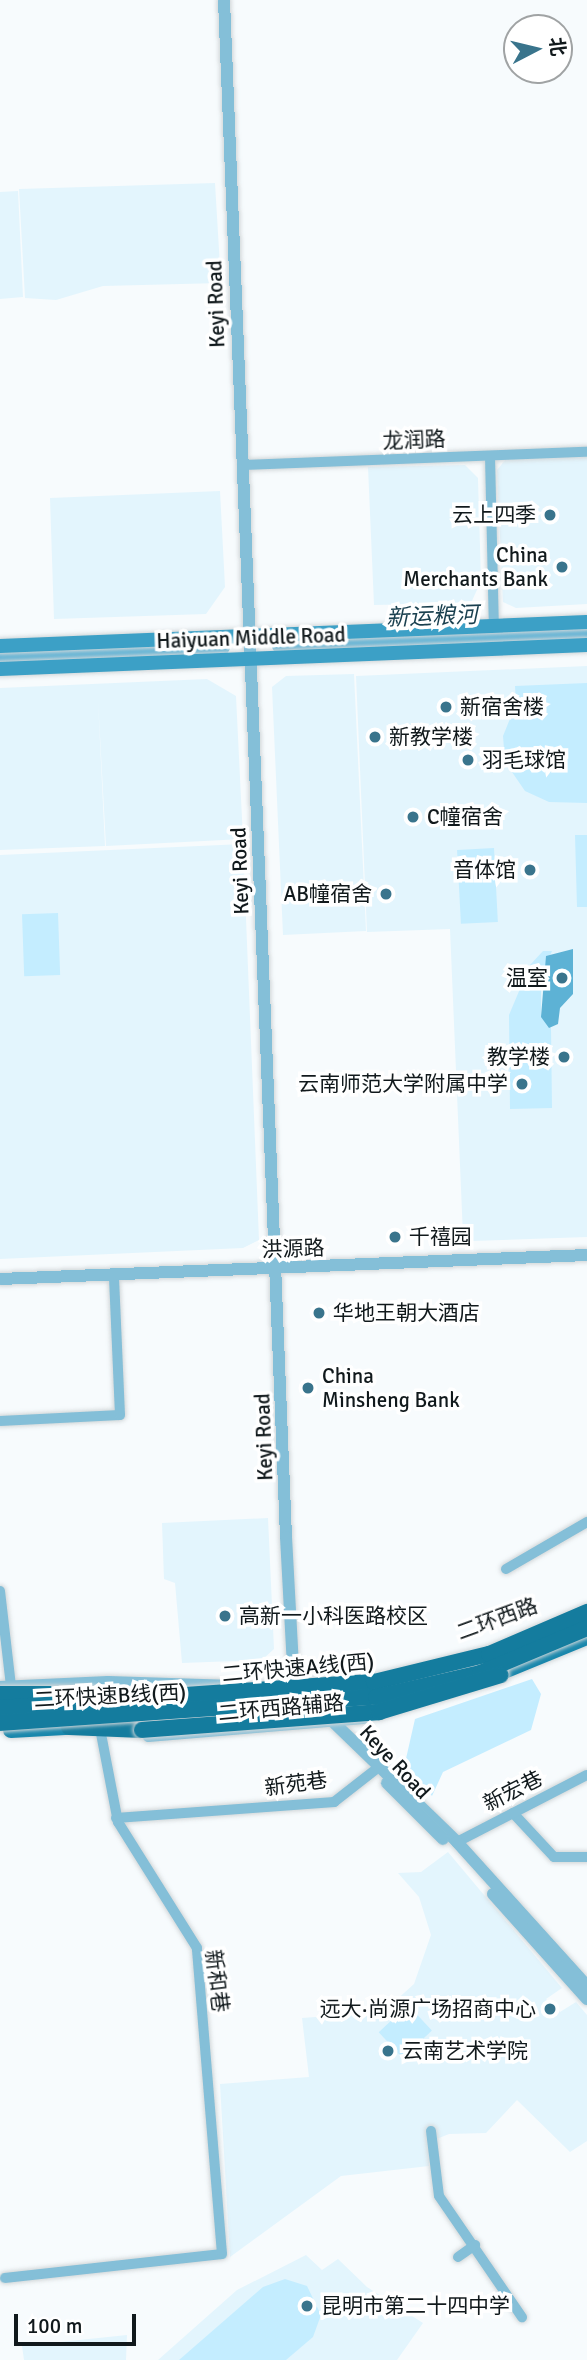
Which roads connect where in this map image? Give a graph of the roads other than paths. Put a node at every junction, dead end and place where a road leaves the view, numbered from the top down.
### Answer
1 (224, 0) edge
2 (587, 452) edge
3 (489, 456) junction
4 (242, 465) junction
5 (587, 622) edge
6 (494, 626) junction
7 (249, 638) junction
8 (587, 645) edge
9 (0, 646) edge
10 (250, 659) junction
11 (0, 669) edge
12 (587, 1255) edge
13 (276, 1269) junction
14 (114, 1275) junction
15 (0, 1279) edge
16 (0, 1421) edge
17 (587, 1522) edge
18 (506, 1569) dead end
19 (0, 1591) edge
20 (587, 1604) edge
21 (587, 1612) edge
22 (583, 1633) edge
23 (300, 1684) junction
24 (0, 1686) edge
25 (256, 1687) junction
26 (6, 1690) edge
27 (187, 1698) junction
28 (410, 1699) junction
29 (0, 1701) edge
30 (0, 1708) edge
31 (323, 1711) junction
32 (0, 1723) edge
33 (337, 1724) junction
34 (68, 1727) junction
35 (0, 1730) edge
36 (101, 1734) junction
37 (375, 1770) junction
38 (587, 1775) edge
39 (513, 1813) junction
40 (116, 1818) junction
41 (457, 1842) junction
42 (587, 1857) edge
43 (587, 1986) edge
44 (587, 1999) edge
45 (431, 2131) dead end
46 (475, 2245) junction
47 (458, 2257) dead end
48 (5, 2278) dead end
49 (522, 2317) dead end

1 - 4 street, Keyi Road
2 - 3 street, 龙润路
3 - 4 street, 龙润路
3 - 6 street
4 - 7 street, Keyi Road
5 - 6 main road, Haiyuan Middle Road
6 - 7 main road, Haiyuan Middle Road
7 - 9 main road, Haiyuan Middle Road
7 - 10 street, Keyi Road
8 - 10 main road, Haiyuan Middle Road
10 - 11 main road, Haiyuan Middle Road
10 - 13 street, Keyi Road
12 - 13 street, 洪源路
13 - 14 street, 洪源路
13 - 23 street, Keyi Road
14 - 15 street, 洪源路
14 - 16 street
17 - 18 street
19 - 26 street
20 - 23 main road, 二环西路
21 - 27 highway, 二环快速A线(西), bridge
22 - 28 main road
22 - 32 highway, 二环快速B线(西), bridge
22 - 34 highway, bridge
23 - 25 main road, 二环西路
23 - 31 street, Keyi Road
24 - 26 street, 二环西路辅路
25 - 26 street, 二环西路辅路
25 - 29 main road, 二环西路
26 - 27 highway, bridge
27 - 30 highway, 二环快速A线(西), bridge
28 - 31 main road
28 - 33 street, 二环西路辅路
31 - 33 street, Keyi Road
31 - 34 main road
33 - 36 street, 二环西路辅路
33 - 37 street, Keye Road
33 - 41 street, Keye Road
34 - 35 main road
34 - 36 street, 二环西路辅路
36 - 40 street, 新和巷
37 - 40 street, 新苑巷
37 - 44 street, Keye Road
38 - 39 street, 新宏巷
39 - 41 street, 新宏巷
39 - 42 street
40 - 48 street, 新和巷
41 - 43 street, Keye Road
45 - 46 street
46 - 47 street
46 - 49 street

